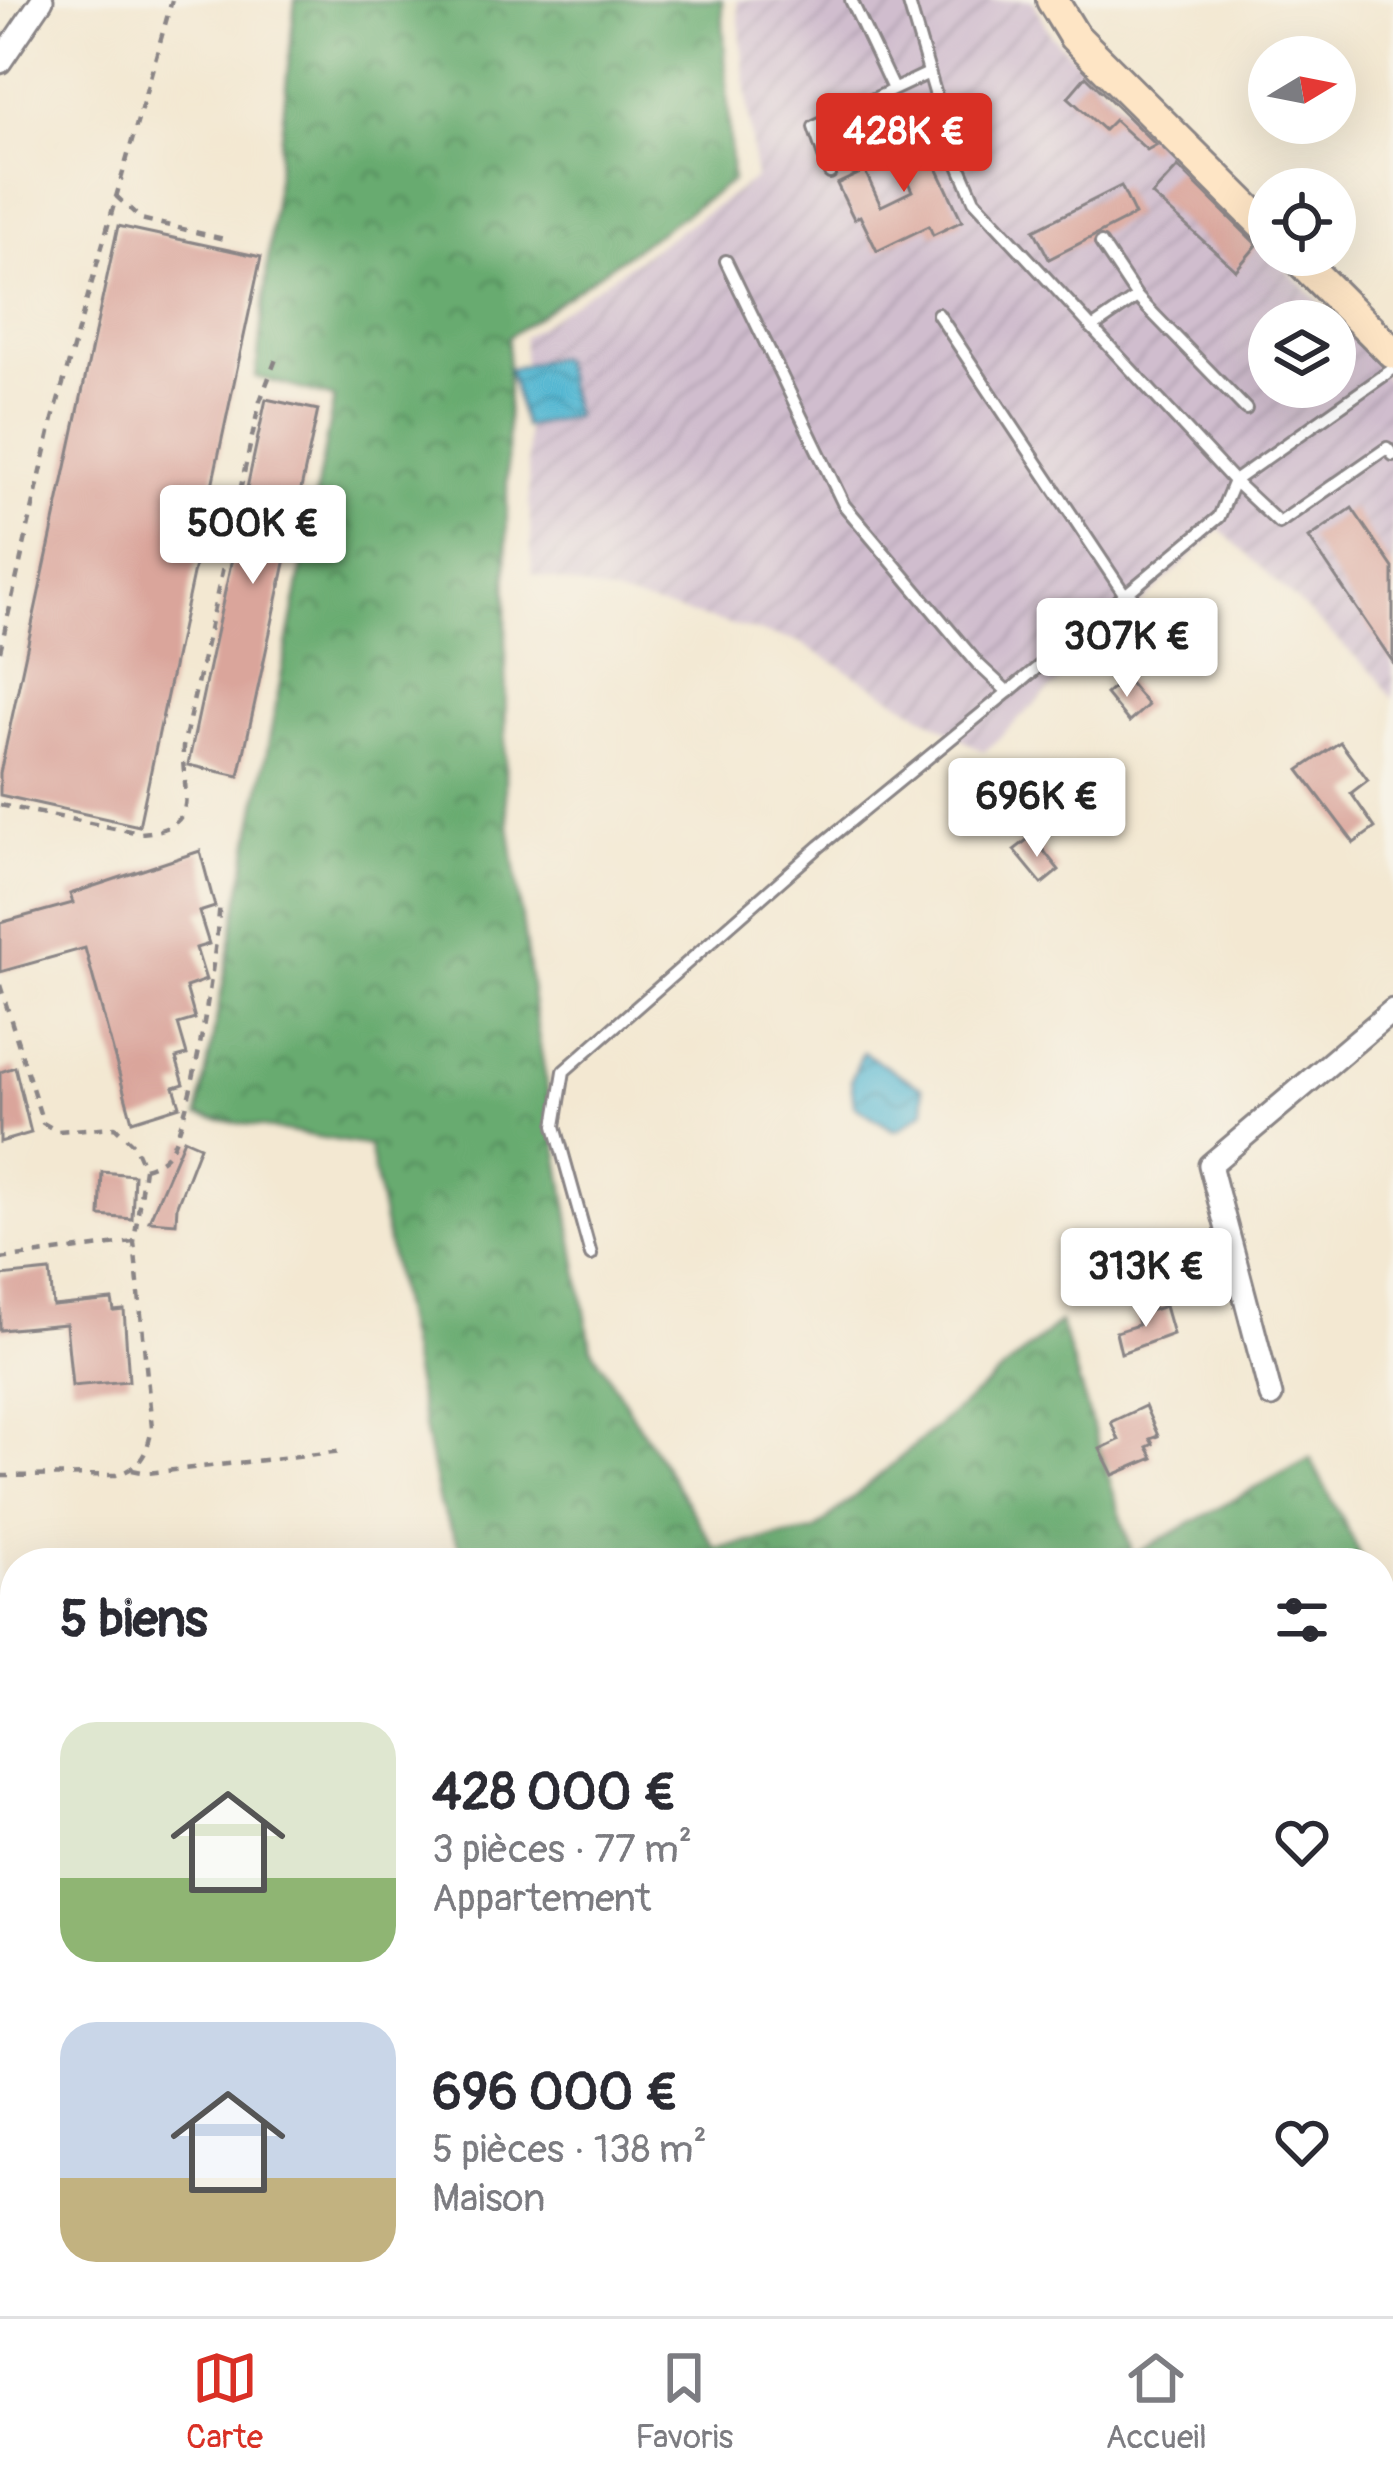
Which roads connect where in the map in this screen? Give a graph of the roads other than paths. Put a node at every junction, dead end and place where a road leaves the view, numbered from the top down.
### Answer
1 (42, 0) edge
2 (851, 0) edge
3 (908, 0) edge
4 (1052, 0) edge
5 (0, 62) edge
6 (929, 73) junction
7 (893, 89) junction
8 (830, 173) dead end
9 (1248, 209) edge
10 (1101, 242) dead end
11 (726, 262) dead end
12 (1315, 276) edge
13 (1137, 297) junction
14 (938, 314) dead end
15 (1092, 328) junction
16 (1393, 353) edge
17 (1393, 369) edge
18 (1246, 409) dead end
19 (1393, 455) edge
20 (1234, 481) junction
21 (1125, 595) junction
22 (1008, 692) junction
23 (1393, 1010) edge
24 (591, 1255) dead end
25 (1271, 1396) dead end

1 - 5 street
2 - 7 lane
3 - 6 lane
4 - 9 main road
6 - 7 lane
6 - 15 lane
7 - 8 lane
10 - 13 lane
11 - 22 lane
12 - 16 main road
13 - 15 lane
13 - 18 lane
14 - 21 lane
15 - 20 lane
17 - 20 lane
19 - 20 lane
20 - 21 lane
21 - 22 lane
22 - 24 lane
23 - 25 street

